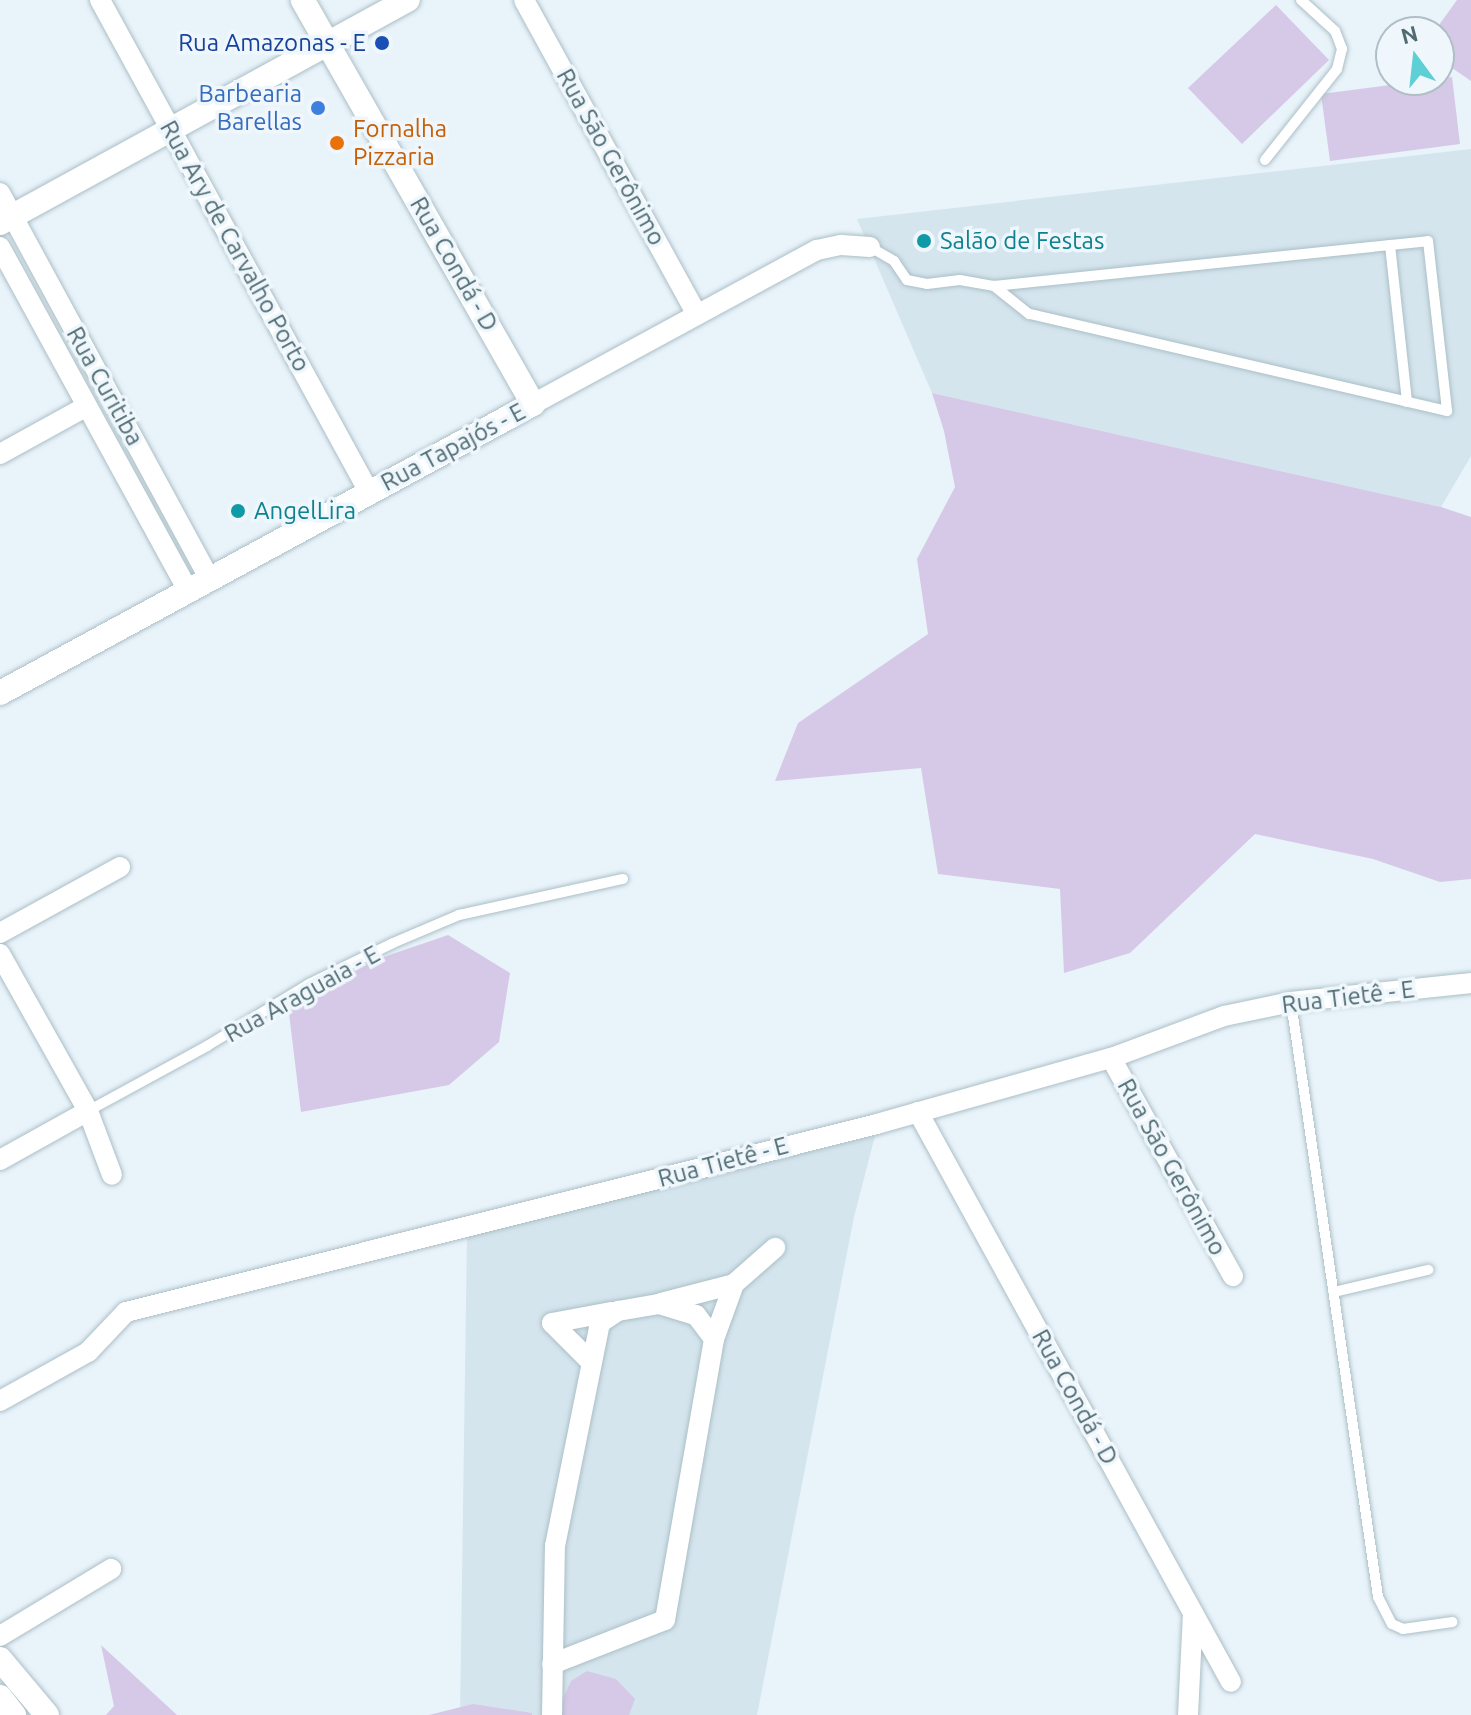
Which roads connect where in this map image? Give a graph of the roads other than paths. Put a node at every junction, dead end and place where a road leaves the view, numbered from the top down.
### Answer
1 (100, 0) edge
2 (303, 0) edge
3 (408, 0) edge
4 (524, 0) edge
5 (1301, 0) edge
6 (328, 44) junction
7 (171, 130) junction
8 (1265, 160) dead end
9 (0, 193) edge
10 (6, 220) edge
11 (1390, 245) junction
12 (0, 247) edge
13 (870, 247) joint
14 (994, 286) junction
15 (697, 315) junction
16 (1407, 402) junction
17 (533, 404) junction
18 (87, 406) junction
19 (0, 454) edge
20 (369, 492) junction
21 (210, 579) junction
22 (188, 591) junction
23 (0, 693) edge
24 (120, 867) dead end
25 (623, 879) dead end
26 (0, 933) edge
27 (0, 954) edge
28 (1471, 983) edge
29 (1291, 1002) junction
30 (1111, 1058) junction
31 (88, 1111) junction
32 (918, 1112) junction
33 (0, 1160) edge
34 (112, 1175) dead end
35 (775, 1248) dead end
36 (1428, 1270) dead end
37 (1233, 1276) dead end
38 (734, 1284) junction
39 (1334, 1292) junction
40 (659, 1304) junction
41 (618, 1311) junction
42 (714, 1339) junction
43 (590, 1361) junction
44 (0, 1401) edge
45 (111, 1569) dead end
46 (1193, 1613) junction
47 (1453, 1622) dead end
48 (0, 1636) edge
49 (0, 1659) edge
50 (552, 1664) junction
51 (1231, 1682) dead end
52 (0, 1697) edge
53 (14, 1715) edge
54 (47, 1715) edge
55 (552, 1715) edge
56 (1188, 1715) edge

1 - 7 street, Rua Ary de Carvalho Porto
2 - 6 street, Rua Condá - D
3 - 6 street
4 - 15 street, Rua São Gerônimo
5 - 8 lane
6 - 7 street
6 - 17 street, Rua Condá - D
7 - 10 street
7 - 20 street, Rua Ary de Carvalho Porto
9 - 10 street, Rua Curitiba
10 - 21 street, Rua Curitiba
11 - 14 lane
11 - 16 lane
11 - 16 lane
12 - 18 street, Rua Curitiba
13 - 14 lane
13 - 15 street, Rua Tapajós - E
14 - 16 lane
15 - 17 street, Rua Tapajós - E
17 - 20 street, Rua Tapajós - E
18 - 19 street
18 - 22 street, Rua Curitiba
20 - 21 street, Rua Tapajós - E
21 - 22 street, Rua Tapajós - E
22 - 23 street, Rua Tapajós - E
24 - 26 street
25 - 31 lane, Rua Araguaia - E
27 - 31 street
28 - 29 street, Rua Tietê - E
29 - 30 street, Rua Tietê - E
29 - 39 lane
30 - 32 street, Rua Tietê - E
30 - 37 street, Rua São Gerônimo
31 - 33 street, Rua Araguaia - E
31 - 34 street
32 - 44 street, Rua Tietê - E
32 - 46 street, Rua Condá - D
35 - 38 street
36 - 39 lane
38 - 40 street
38 - 42 street
39 - 47 lane
40 - 41 street
40 - 42 street
41 - 43 street
41 - 43 street
42 - 50 street
43 - 50 street
45 - 48 street
46 - 51 street, Rua Condá - D
46 - 56 street
49 - 54 street
50 - 55 street
52 - 53 street

